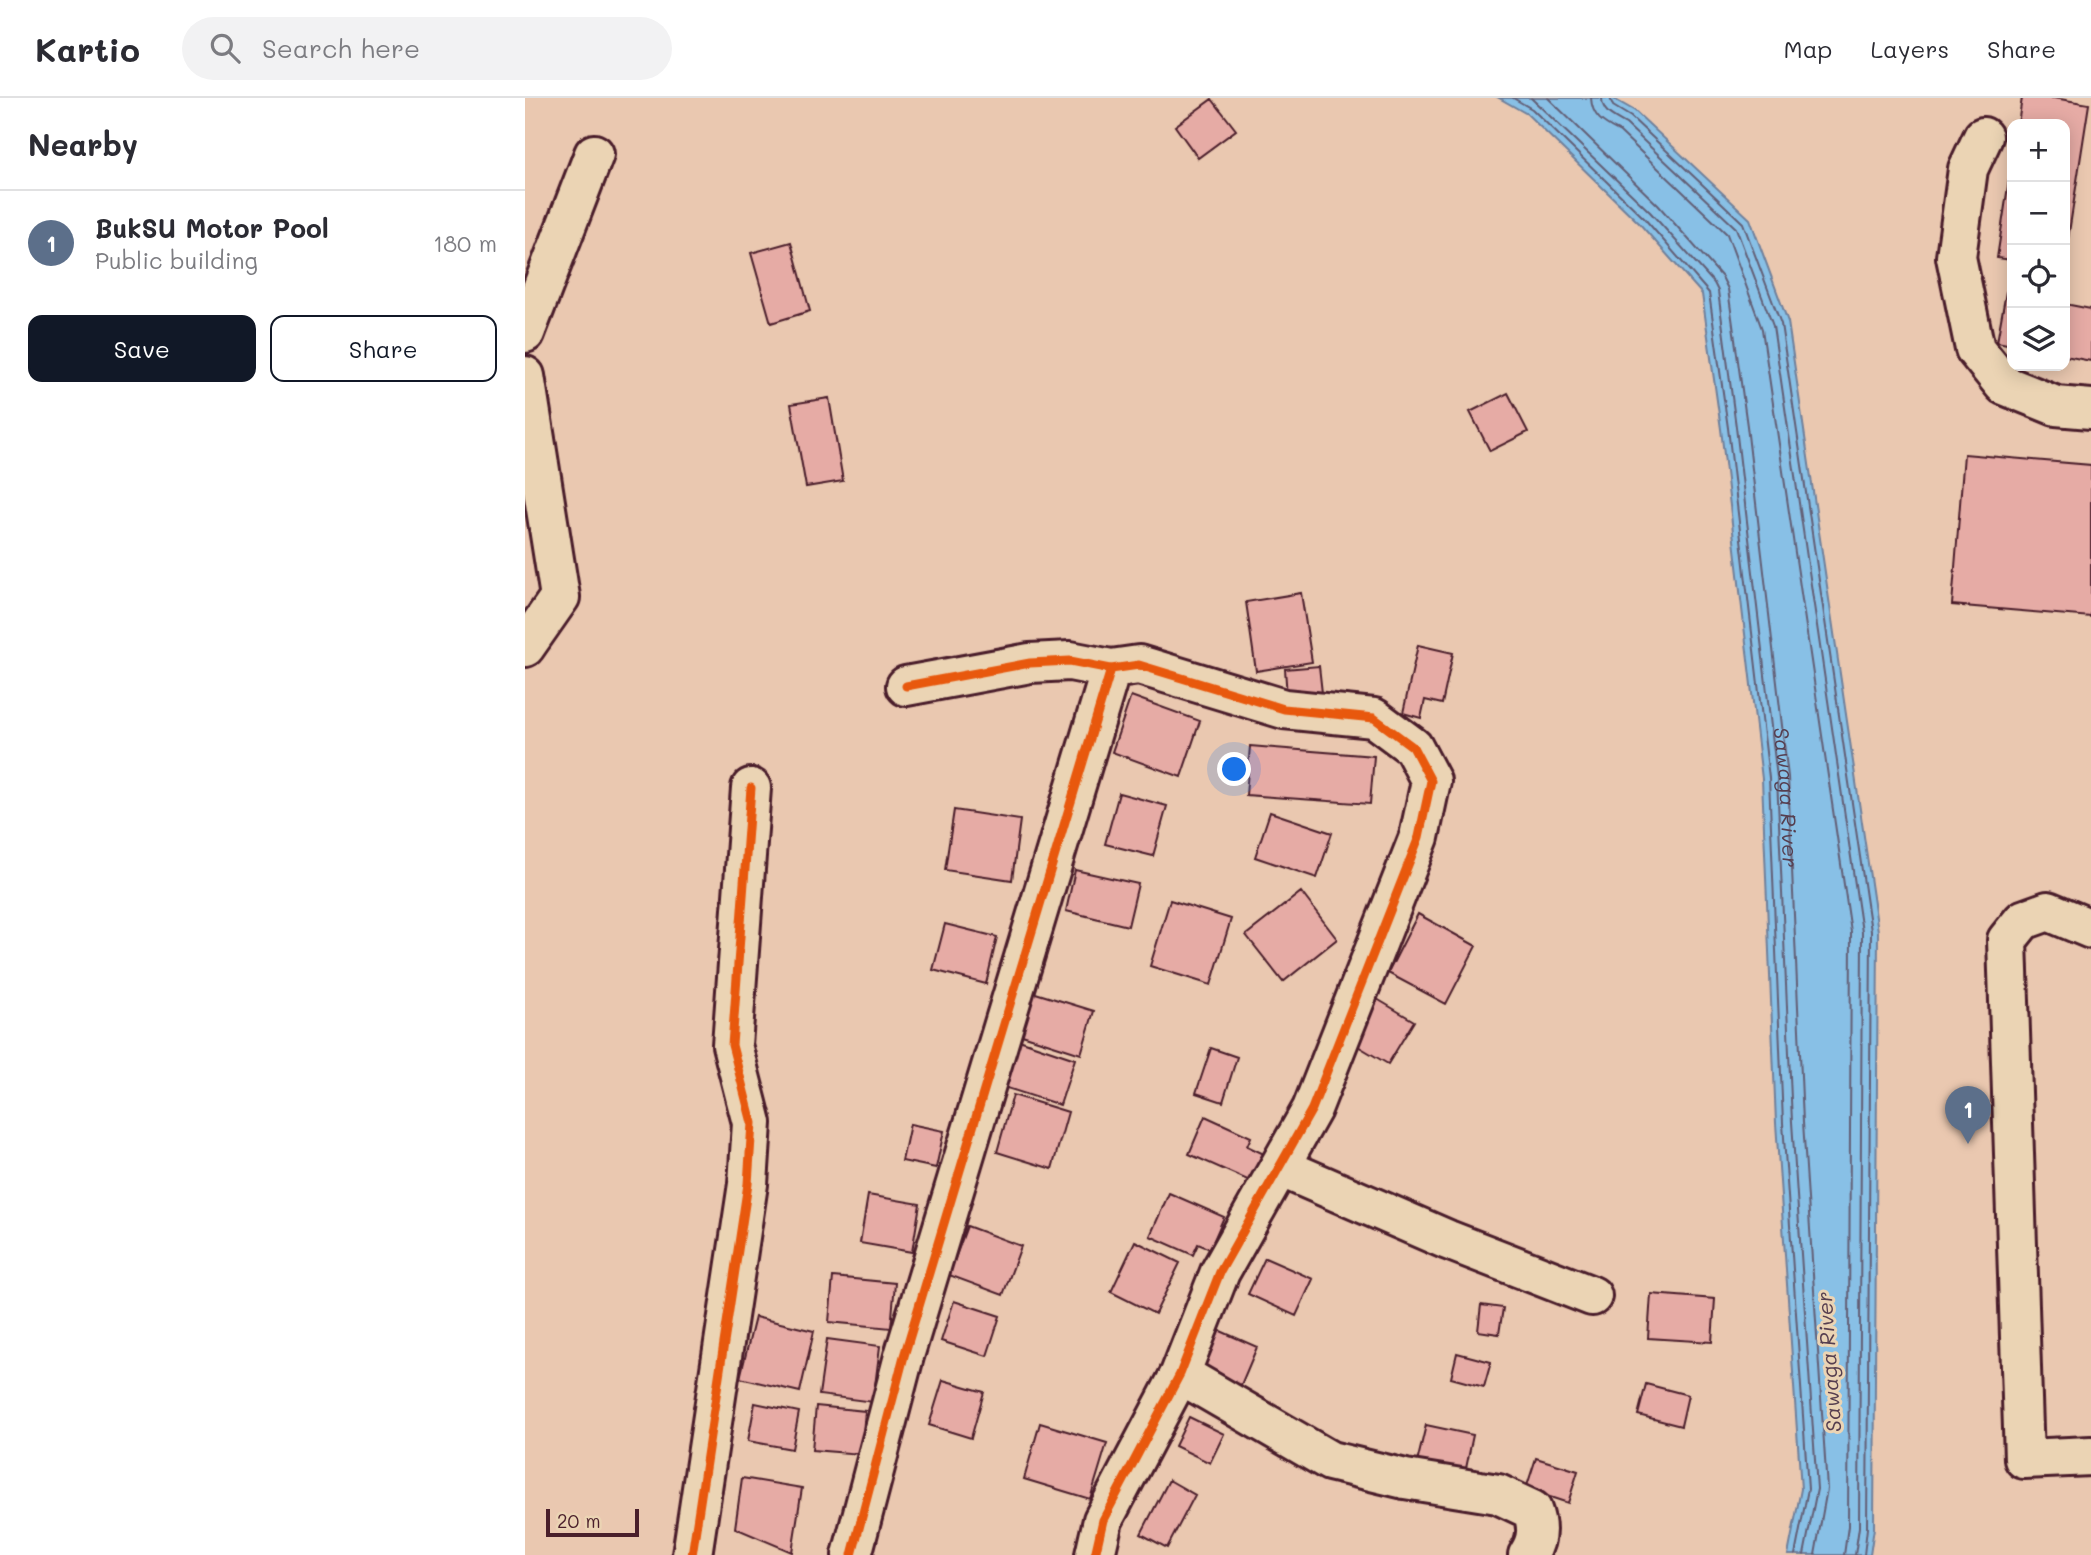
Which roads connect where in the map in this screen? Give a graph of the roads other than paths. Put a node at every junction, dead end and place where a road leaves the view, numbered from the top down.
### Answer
1 (1983, 137) dead end
2 (594, 154) dead end
3 (525, 333) edge
4 (525, 376) edge
5 (2091, 409) edge
6 (525, 647) edge
7 (1111, 668) junction
8 (906, 686) dead end
9 (751, 788) dead end
10 (2091, 929) edge
11 (1280, 1167) junction
12 (1592, 1296) dead end
13 (1180, 1374) junction
14 (2091, 1456) edge
15 (692, 1555) edge
16 (852, 1555) edge
17 (1095, 1555) edge
18 (1528, 1555) edge

1 - 5 street
2 - 3 street
4 - 6 street
7 - 8 street
7 - 11 street
7 - 16 street
9 - 15 street
10 - 14 street
11 - 12 street
11 - 13 street
13 - 17 street
13 - 18 street

